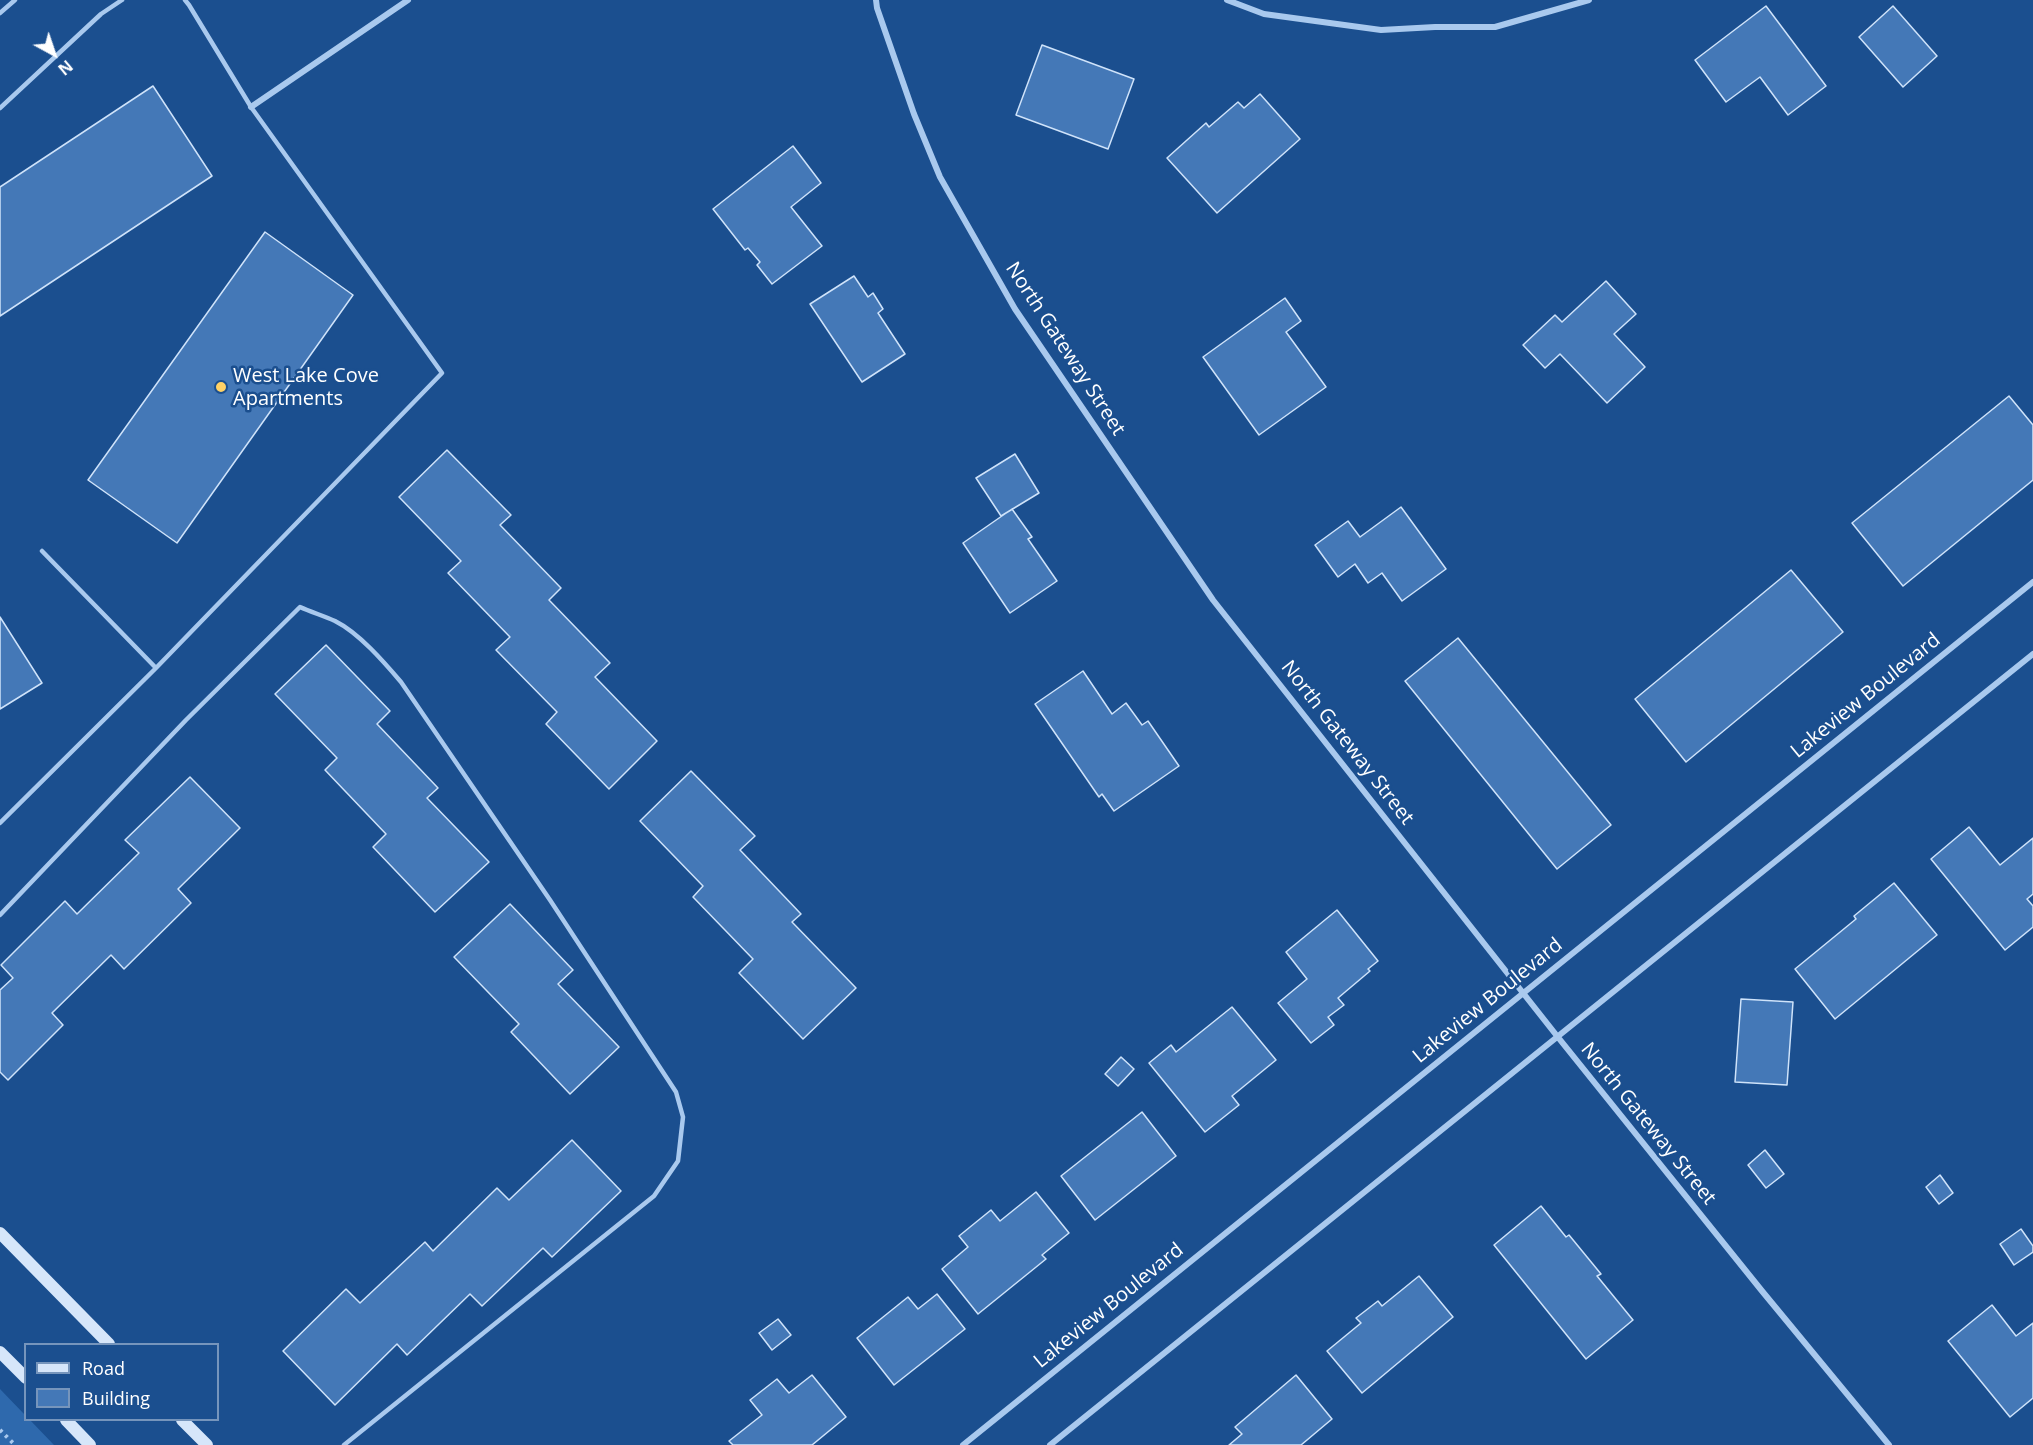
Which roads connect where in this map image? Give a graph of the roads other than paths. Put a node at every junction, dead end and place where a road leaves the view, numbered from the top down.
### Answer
1 (15, 0) edge
2 (122, 0) edge
3 (185, 0) edge
4 (408, 0) edge
5 (876, 0) edge
6 (1227, 0) edge
7 (1589, 0) edge
8 (0, 13) edge
9 (251, 107) junction
10 (0, 108) edge
11 (42, 551) dead end
12 (2033, 582) edge
13 (2033, 654) edge
14 (156, 668) junction
15 (0, 823) edge
16 (0, 915) edge
17 (1524, 994) junction
18 (1557, 1036) junction
19 (0, 1233) edge
20 (108, 1343) edge
21 (0, 1352) edge
22 (24, 1376) edge
23 (68, 1421) edge
24 (184, 1421) edge
25 (90, 1445) edge
26 (207, 1445) edge
27 (344, 1445) edge
28 (963, 1445) edge
29 (1050, 1445) edge
30 (1889, 1445) edge

1 - 8 lane
2 - 10 lane
3 - 9 lane
4 - 9 street
5 - 17 street, North Gateway Street
6 - 7 street
9 - 14 lane
11 - 14 lane
12 - 17 street, Lakeview Boulevard
13 - 18 street
14 - 15 lane
16 - 27 lane
17 - 18 street, North Gateway Street
17 - 28 street, Lakeview Boulevard
18 - 29 street
18 - 30 street, North Gateway Street
19 - 20 main road
21 - 22 main road
23 - 25 main road
24 - 26 main road

